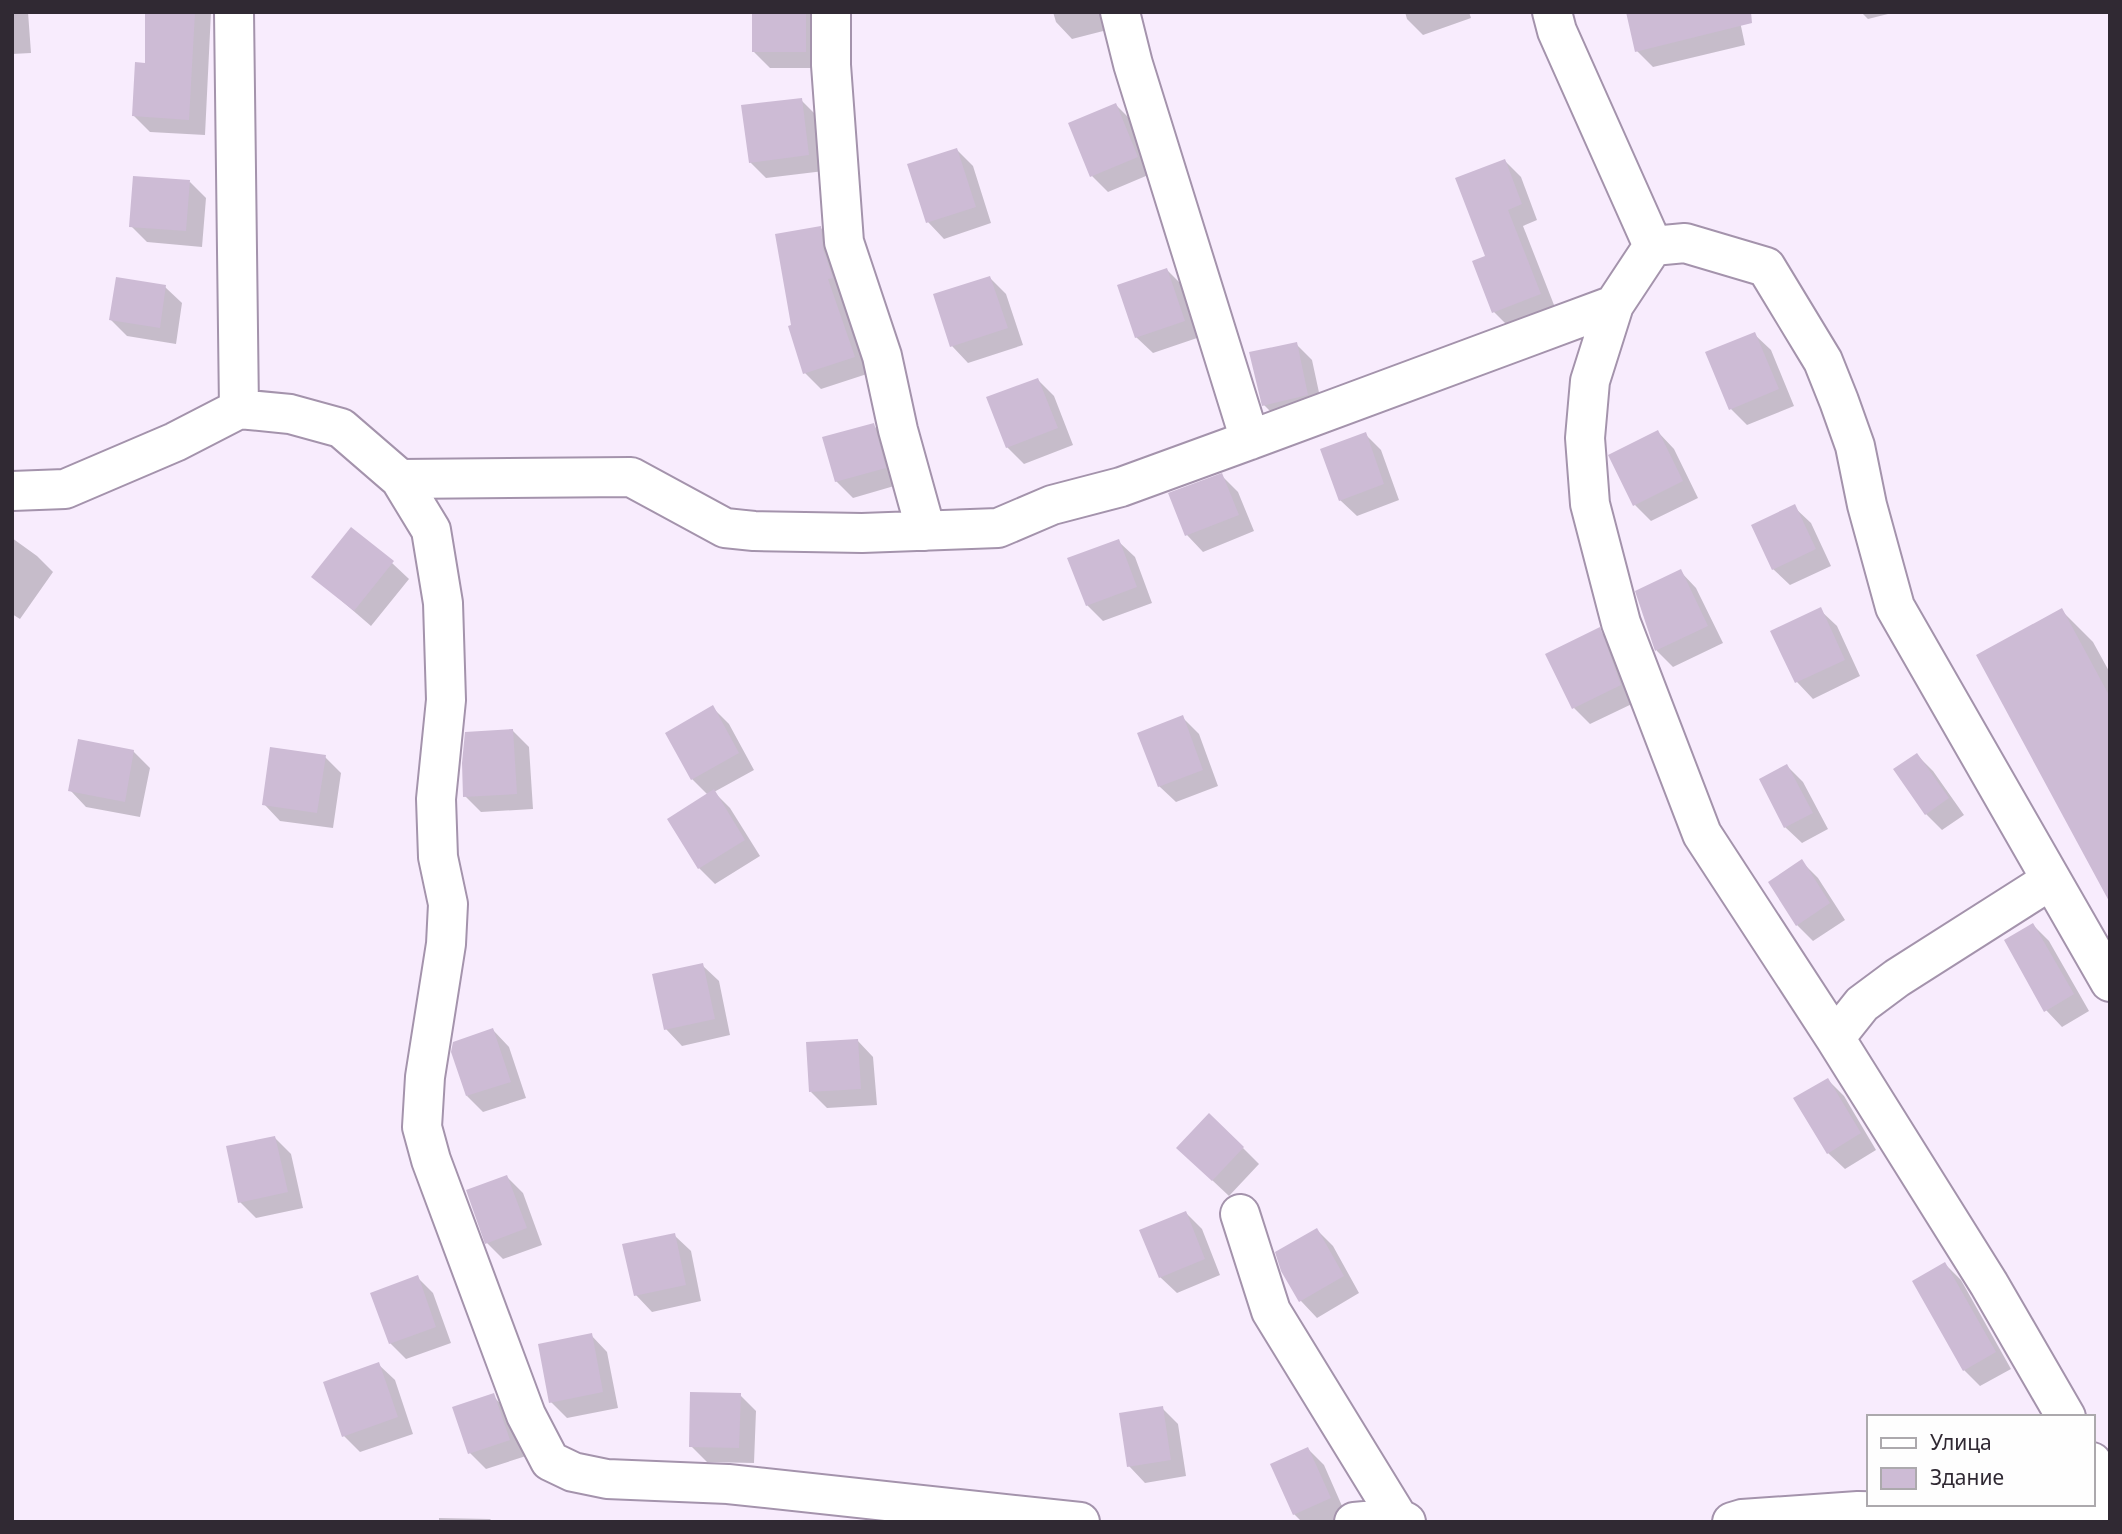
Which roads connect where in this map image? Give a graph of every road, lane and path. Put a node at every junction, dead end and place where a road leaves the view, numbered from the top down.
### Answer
1 (234, 12) edge
2 (831, 12) edge
3 (1120, 12) edge
4 (1552, 12) edge
5 (1653, 246) junction
6 (1614, 305) junction
7 (239, 409) junction
8 (1250, 440) junction
9 (400, 479) junction
10 (12, 491) edge
11 (926, 531) junction
12 (2051, 880) junction
13 (2110, 982) edge
14 (1835, 1038) junction
15 (1240, 1214) dead end
16 (2065, 1415) edge
17 (2094, 1465) edge
18 (2110, 1492) edge
19 (2110, 1508) edge
20 (1402, 1520) edge
21 (1080, 1522) edge
22 (1354, 1522) edge
23 (1732, 1522) edge

1 - 7 lane
2 - 11 lane
3 - 8 lane
4 - 5 lane
5 - 6 lane
5 - 12 lane
6 - 8 lane
6 - 14 lane
7 - 9 lane
7 - 10 lane
8 - 11 lane
9 - 11 lane
9 - 21 lane
12 - 13 lane
12 - 14 lane
14 - 16 lane
15 - 20 lane
17 - 18 lane
19 - 23 lane
20 - 22 lane

